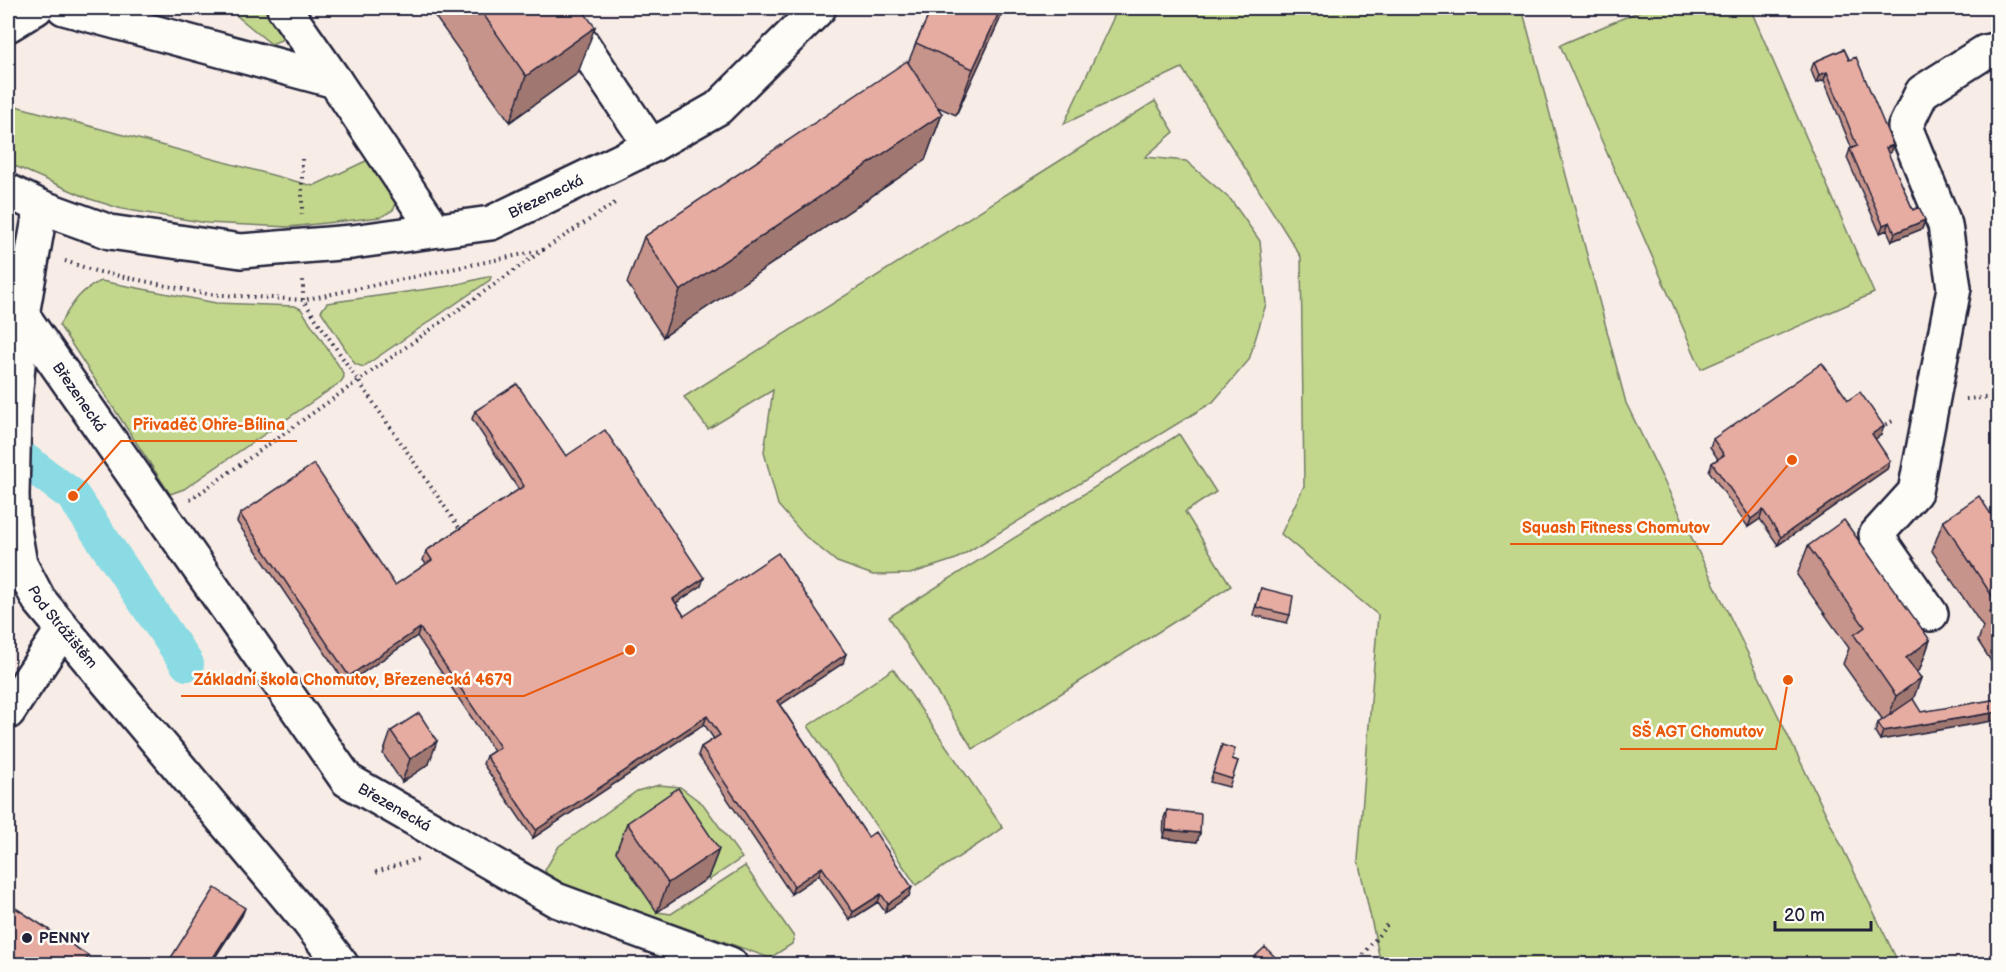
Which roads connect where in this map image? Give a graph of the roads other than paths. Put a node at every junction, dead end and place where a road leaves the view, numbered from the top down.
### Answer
1 (36, 8) edge
2 (64, 8) edge
3 (284, 8) edge
4 (558, 8) edge
5 (819, 8) edge
6 (8, 25) edge
7 (1998, 49) edge
8 (335, 81) junction
9 (651, 146) junction
10 (8, 191) edge
11 (41, 207) junction
12 (435, 230) junction
13 (22, 315) junction
14 (11, 514) edge
15 (1931, 614) dead end
16 (63, 629) junction
17 (8, 712) edge
18 (341, 964) edge
19 (730, 964) edge

1 - 6 street
2 - 8 street
3 - 8 street
4 - 9 street
5 - 9 street, Březenecká
7 - 15 street
8 - 12 street
9 - 12 street, Březenecká
10 - 11 street, Březenecká
11 - 12 street, Březenecká
11 - 13 street, Pod Strážištěm
13 - 14 street, Pod Strážištěm
13 - 19 street, Březenecká
14 - 16 street, Pod Strážištěm
16 - 17 street
16 - 18 street, Pod Strážištěm

